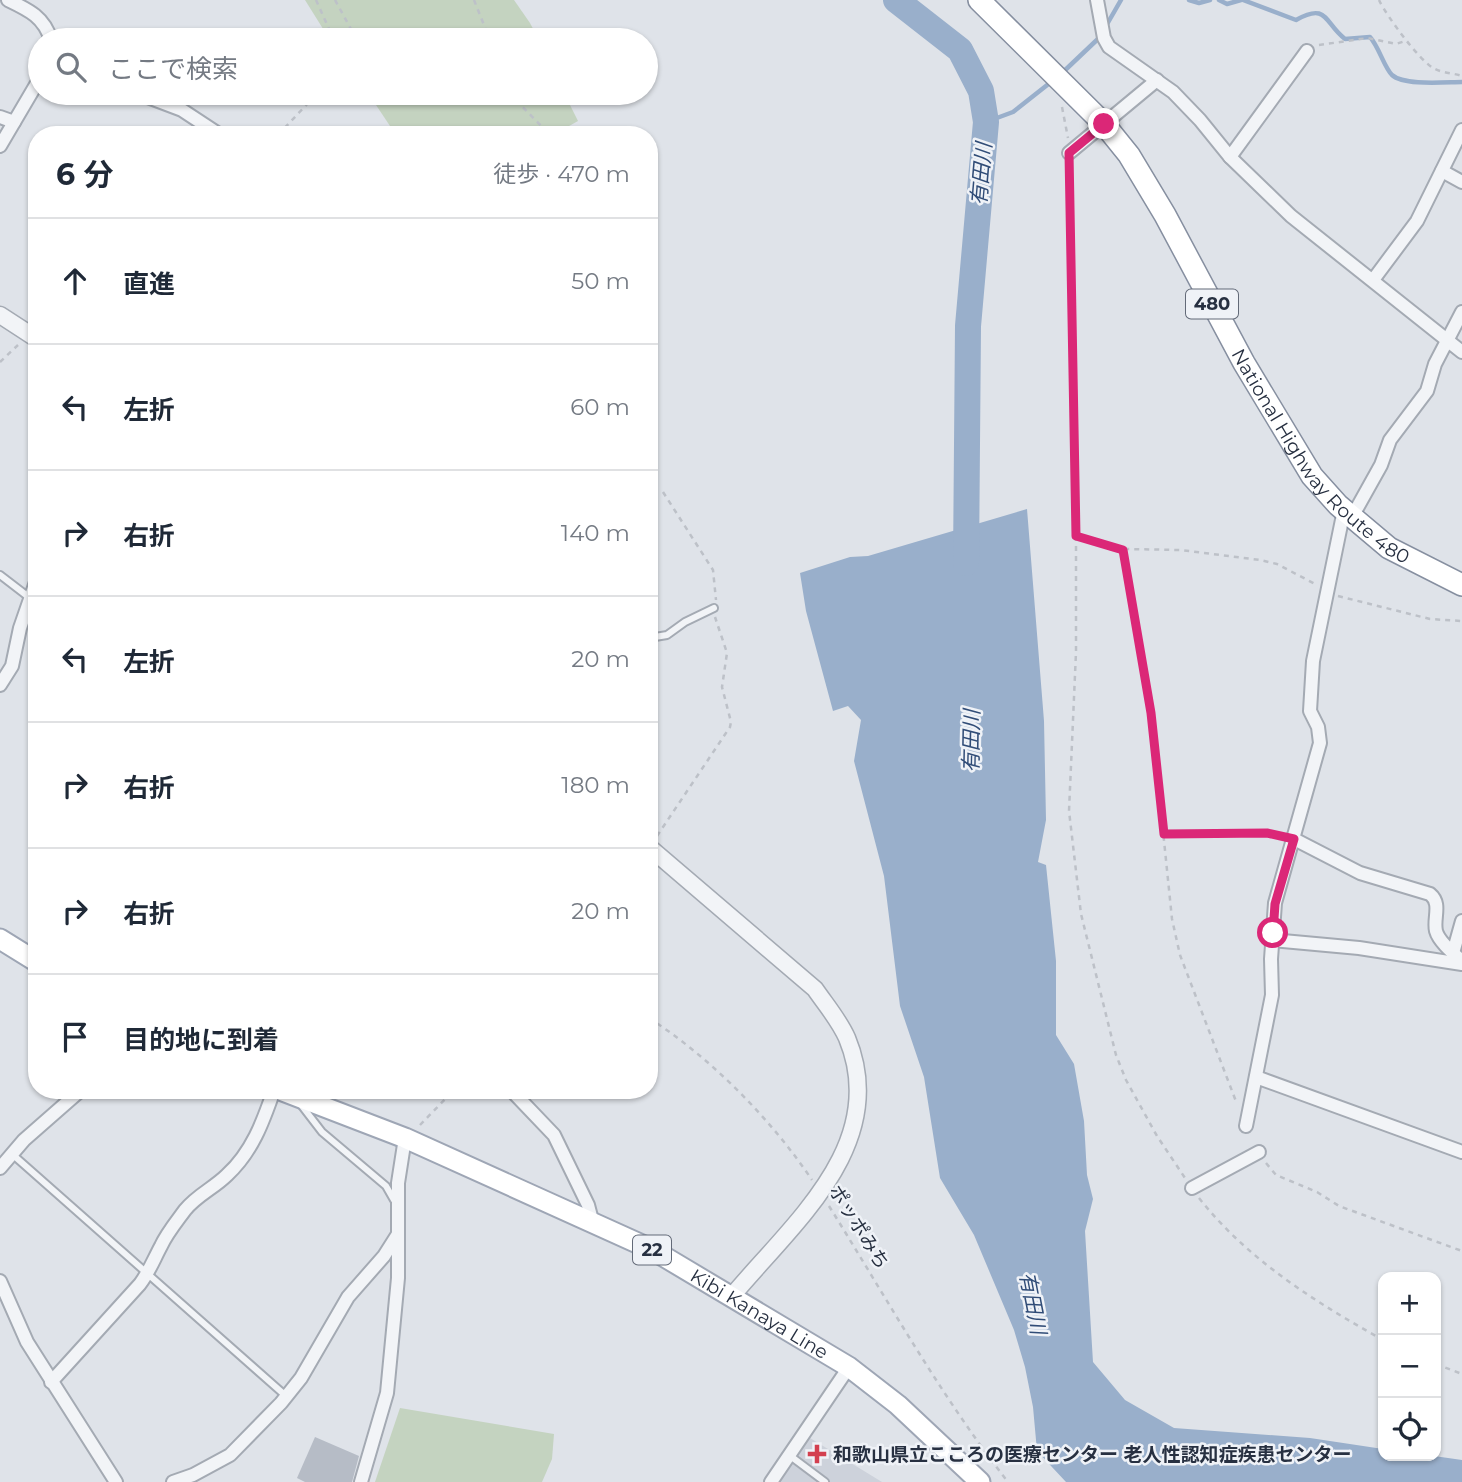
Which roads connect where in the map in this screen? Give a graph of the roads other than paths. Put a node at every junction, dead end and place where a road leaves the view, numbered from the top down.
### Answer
1 (8, 0) edge
2 (979, 0) edge
3 (1097, 0) edge
4 (34, 6) edge
5 (47, 28) edge
6 (1307, 51) road end
7 (1157, 80) junction
8 (28, 98) edge
9 (169, 105) edge
10 (0, 117) edge
11 (14, 122) junction
12 (1104, 124) junction
13 (206, 126) edge
14 (1462, 130) edge
15 (0, 146) edge
16 (1069, 153) road end
17 (1230, 157) junction
18 (1442, 171) junction
19 (1462, 182) edge
20 (1373, 279) junction
21 (1462, 312) edge
22 (0, 315) edge
23 (28, 333) edge
24 (1448, 340) junction
25 (1462, 352) edge
26 (1348, 514) junction
27 (0, 575) edge
28 (1462, 585) edge
29 (28, 596) edge
30 (28, 606) edge
31 (715, 608) road end
32 (658, 636) edge
33 (0, 685) edge
34 (1294, 839) junction
35 (658, 847) edge
36 (1462, 921) edge
37 (0, 939) edge
38 (1272, 940) junction
39 (28, 956) edge
40 (1459, 959) edge
41 (1256, 1077) junction
42 (71, 1099) edge
43 (276, 1099) edge
44 (291, 1099) edge
45 (302, 1099) edge
46 (520, 1099) edge
47 (1246, 1126) road end
48 (407, 1138) junction
49 (1259, 1152) road end
50 (1462, 1152) edge
51 (12, 1154) junction
52 (0, 1168) edge
53 (1192, 1188) road end
54 (396, 1209) junction
55 (593, 1224) junction
56 (398, 1233) junction
57 (147, 1274) junction
58 (0, 1281) edge
59 (732, 1296) junction
60 (849, 1367) junction
61 (51, 1382) junction
62 (288, 1397) junction
63 (789, 1455) junction
64 (116, 1482) edge
65 (173, 1482) edge
66 (361, 1482) edge
67 (771, 1482) edge
68 (825, 1482) edge
69 (980, 1482) edge

1 - 4 street
2 - 12 highway, National Highway Route 480 / 480
3 - 7 street
4 - 5 street
6 - 17 street
7 - 12 street
7 - 17 street
8 - 11 street
9 - 13 street
10 - 11 street
11 - 15 street
12 - 16 street
12 - 26 highway, National Highway Route 480 / 480
14 - 18 street
17 - 20 street
18 - 19 street
18 - 20 street
20 - 24 street
21 - 24 street
22 - 23 street
24 - 25 street
24 - 26 street
26 - 28 highway, National Highway Route 480 / 480
26 - 34 street
27 - 29 lane
30 - 33 street
31 - 32 lane
34 - 38 street
34 - 40 street
35 - 59 street
36 - 40 street
37 - 39 main road
38 - 40 street
38 - 41 street
41 - 47 street
41 - 50 street
42 - 51 street
43 - 57 street
44 - 54 lane
45 - 48 main road, Kibi Kanaya Line / 22
46 - 55 street
48 - 54 street
48 - 55 main road, Kibi Kanaya Line / 22
49 - 53 street
51 - 52 street
51 - 57 lane
54 - 56 street
55 - 59 main road, Kibi Kanaya Line / 22
56 - 62 street
56 - 66 street
57 - 61 street
57 - 62 lane
58 - 61 street
59 - 60 main road, Kibi Kanaya Line / 22
60 - 63 street
60 - 69 main road, Kibi Kanaya Line / 22
61 - 64 street
62 - 65 street
63 - 67 street
63 - 68 lane

